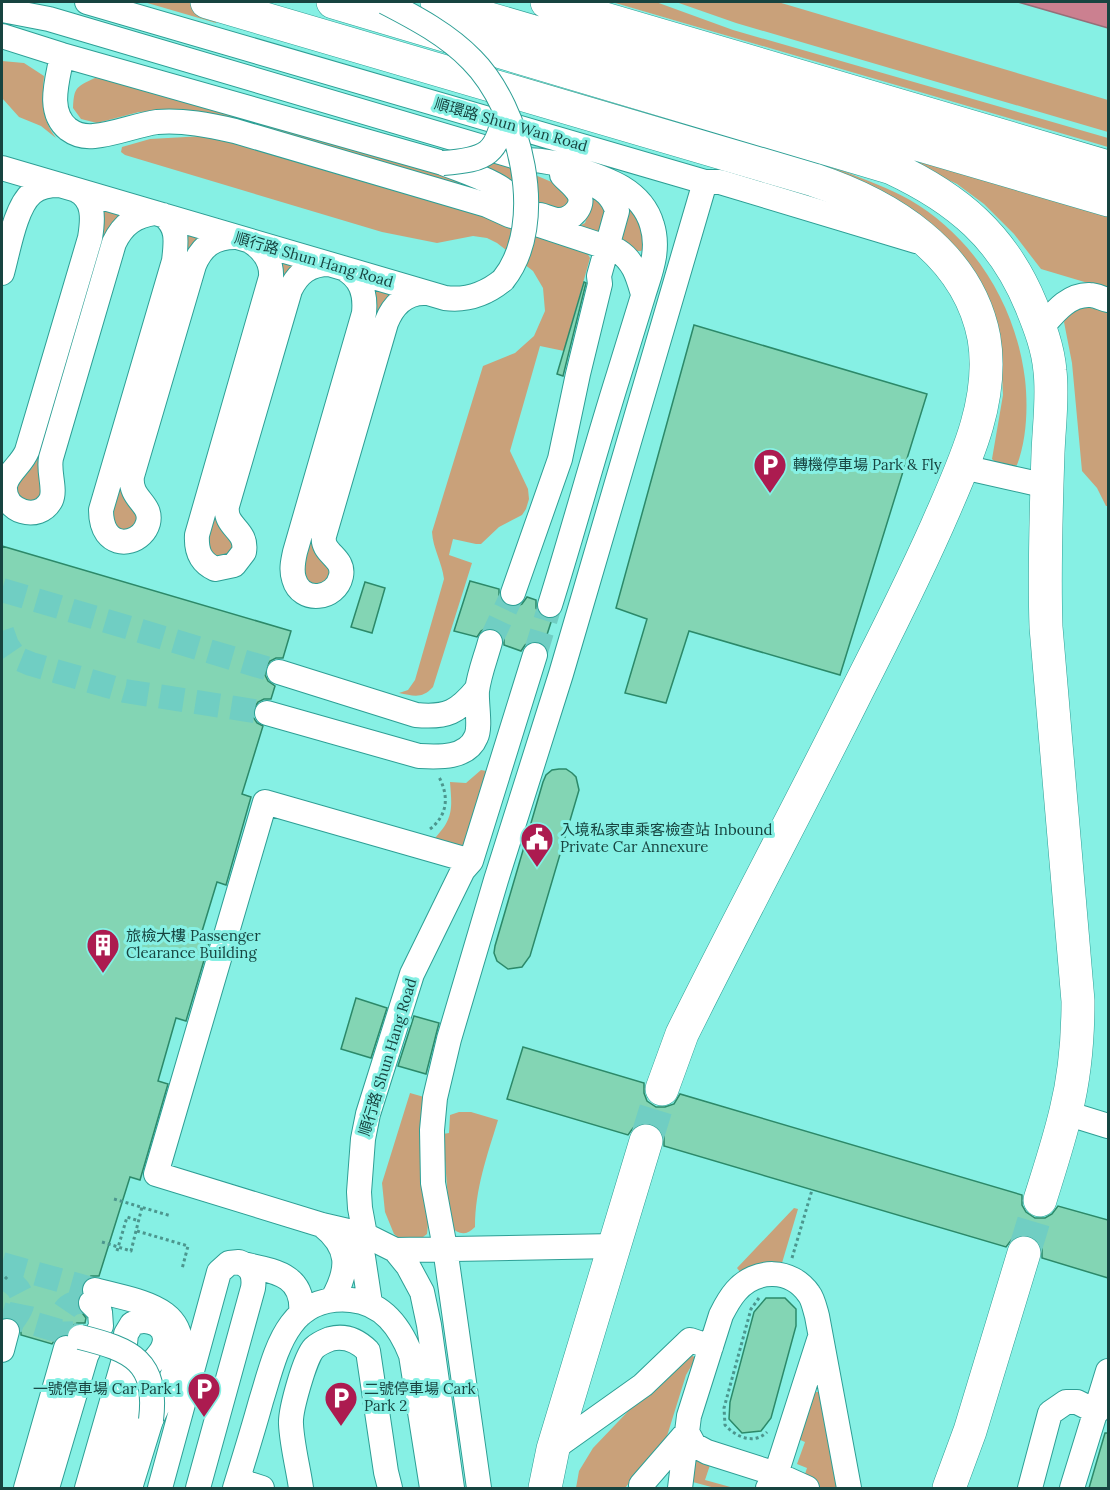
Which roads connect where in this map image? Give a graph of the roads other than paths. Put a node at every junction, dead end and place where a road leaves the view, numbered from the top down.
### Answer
1 (207, 2) edge
2 (333, 2) edge
3 (385, 2) edge
4 (437, 2) edge
5 (547, 2) edge
6 (94, 4) edge
7 (2, 10) edge
8 (2, 36) edge
9 (2, 45) edge
10 (62, 55) junction
11 (505, 110) junction
12 (527, 160) junction
13 (443, 163) junction
14 (1108, 167) edge
15 (2, 168) edge
16 (562, 175) junction
17 (705, 182) junction
18 (70, 188) junction
19 (1108, 200) edge
20 (487, 205) junction
21 (525, 209) junction
22 (159, 214) junction
23 (242, 239) junction
24 (607, 247) junction
25 (935, 248) junction
26 (336, 266) junction
27 (2, 273) edge
28 (426, 293) junction
29 (643, 294) junction
30 (1108, 300) edge
31 (1041, 328) junction
32 (619, 372) junction
33 (963, 467) junction
34 (557, 469) junction
35 (1047, 486) junction
36 (562, 568) junction
37 (513, 593) tunnel mouth
38 (550, 605) tunnel mouth
39 (490, 642) tunnel mouth
40 (535, 655) tunnel mouth
41 (279, 672) tunnel mouth
42 (477, 689) junction
43 (267, 713) tunnel mouth
44 (470, 860) junction
45 (499, 869) junction
46 (662, 1089) tunnel mouth
47 (1066, 1113) junction
48 (1108, 1126) edge
49 (646, 1141) tunnel mouth
50 (1040, 1200) tunnel mouth
51 (322, 1225) junction
52 (361, 1234) junction
53 (615, 1246) junction
54 (445, 1248) junction
55 (395, 1250) junction
56 (1024, 1253) tunnel mouth
57 (243, 1264) junction
58 (333, 1300) junction
59 (370, 1303) junction
60 (301, 1314) junction
61 (201, 1335) junction
62 (820, 1337) junction
63 (237, 1346) junction
64 (711, 1347) junction
65 (1108, 1371) edge
66 (1097, 1412) junction
67 (151, 1420) junction
68 (687, 1432) junction
69 (553, 1449) junction
70 (451, 1477) edge
71 (478, 1480) edge
72 (772, 1481) edge
73 (237, 1482) edge
74 (131, 1486) edge
75 (640, 1487) edge
76 (26, 1488) edge
77 (47, 1488) edge
78 (87, 1488) edge
79 (109, 1488) edge
80 (159, 1488) edge
81 (198, 1488) edge
82 (262, 1488) edge
83 (301, 1488) edge
84 (390, 1488) edge
85 (432, 1488) edge
86 (545, 1488) edge
87 (561, 1488) edge
88 (682, 1488) edge
89 (807, 1488) edge
90 (849, 1488) edge
91 (949, 1488) edge
92 (1030, 1488) edge
93 (1072, 1488) edge

1 - 25 highway
2 - 31 highway
3 - 11 street, 順行路 Shun Hang Road, bridge
4 - 19 highway
5 - 14 highway
6 - 17 street, 順環路 Shun Wan Road
7 - 12 street
8 - 10 street
9 - 10 street
10 - 13 street
10 - 20 street
11 - 13 street, bridge
11 - 21 street, 順行路 Shun Hang Road, bridge
12 - 16 street
12 - 29 street
13 - 21 street, bridge
15 - 18 street, 順行路 Shun Hang Road
16 - 20 street
16 - 24 street
17 - 25 street, 順環路 Shun Wan Road
17 - 45 street
18 - 22 street, 順行路 Shun Hang Road
18 - 22 street
18 - 27 street
20 - 24 street
21 - 28 street, 順行路 Shun Hang Road, bridge
22 - 23 street, 順行路 Shun Hang Road
22 - 23 street
23 - 26 street, 順行路 Shun Hang Road
23 - 26 street
24 - 29 street
24 - 34 street
25 - 33 highway
26 - 28 street, 順行路 Shun Hang Road
26 - 28 street
29 - 32 street
30 - 31 street
31 - 35 highway
32 - 34 street
32 - 36 street
33 - 35 street
33 - 46 highway
34 - 36 street
34 - 37 street
35 - 47 highway
36 - 38 street
39 - 42 street
40 - 44 street, 順行路 Shun Hang Road
41 - 42 street
42 - 43 street
44 - 45 street
44 - 51 street
44 - 52 street, 順行路 Shun Hang Road
45 - 54 street
47 - 48 street
47 - 50 highway
49 - 53 highway
51 - 52 street
51 - 58 street
52 - 55 street
52 - 59 street, 順行路 Shun Hang Road
53 - 54 street
53 - 69 highway
54 - 55 street
54 - 71 street
55 - 70 street
56 - 91 highway
57 - 60 street
57 - 61 street
57 - 63 street
58 - 59 street
58 - 60 street
59 - 85 street
60 - 73 street
61 - 63 street
61 - 80 street
62 - 64 street
62 - 72 street
62 - 90 street
63 - 81 street
64 - 68 street
64 - 69 street
65 - 66 street
66 - 92 street
66 - 93 street
67 - 74 street
67 - 76 street, bridge
67 - 77 street
68 - 72 street
68 - 75 street
68 - 88 street
69 - 86 highway
69 - 87 street
72 - 89 street
73 - 82 street
75 - 88 street
78 - 79 street
83 - 84 street

